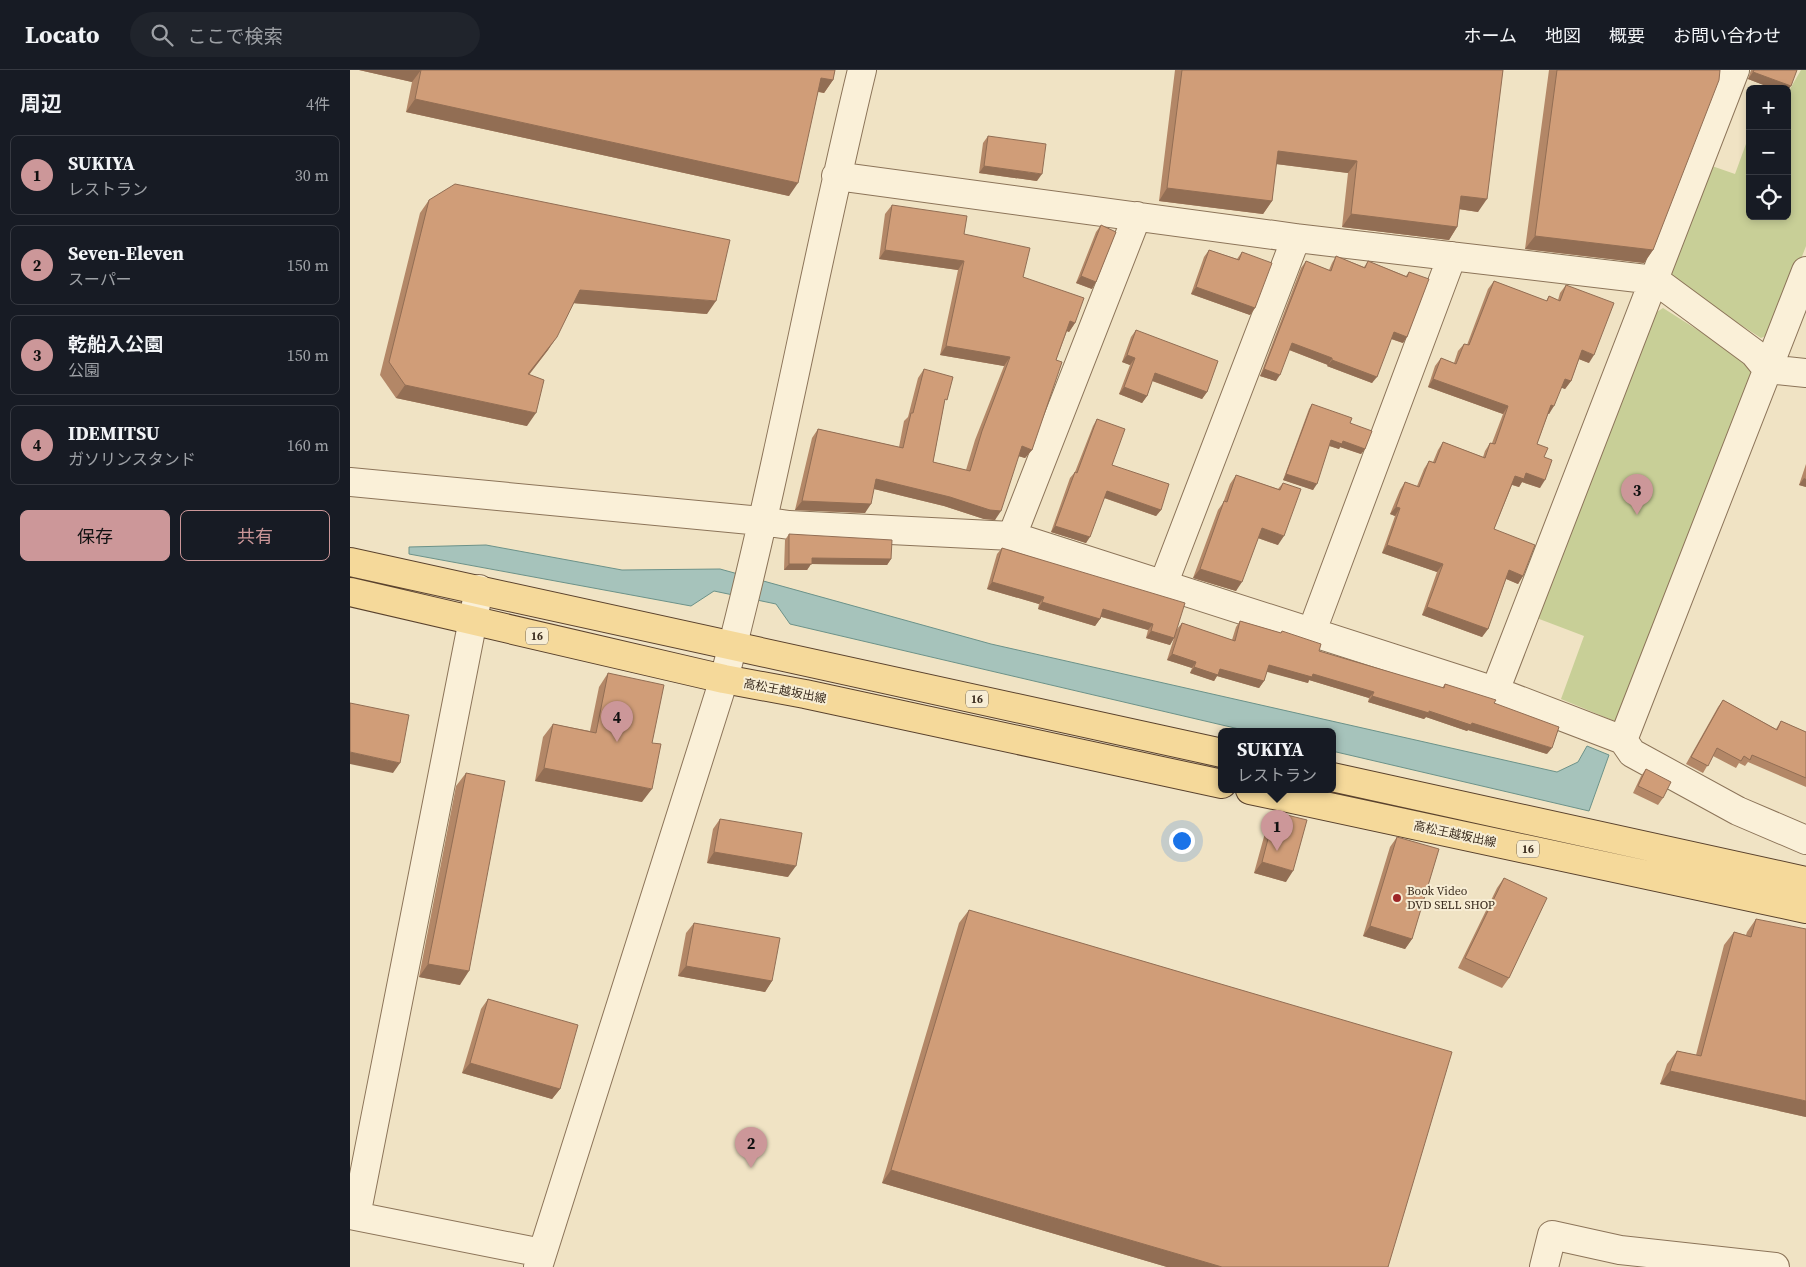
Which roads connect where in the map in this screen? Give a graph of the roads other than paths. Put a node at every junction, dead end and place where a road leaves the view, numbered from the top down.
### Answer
1 (862, 70) edge
2 (1736, 70) edge
3 (836, 176) junction
4 (1137, 216) junction
5 (1296, 238) junction
6 (1452, 256) junction
7 (1806, 271) edge
8 (1655, 280) junction
9 (1768, 369) junction
10 (1806, 373) edge
11 (350, 482) edge
12 (762, 521) junction
13 (1012, 536) junction
14 (350, 562) edge
15 (1163, 585) junction
16 (479, 589) junction
17 (350, 592) edge
18 (473, 621) junction
19 (1312, 631) junction
20 (732, 646) junction
21 (724, 679) junction
22 (1495, 691) junction
23 (1623, 740) junction
24 (1218, 752) edge
25 (1336, 778) edge
26 (1218, 783) edge
27 (1264, 793) edge
28 (1806, 840) edge
29 (1806, 881) edge
30 (1806, 909) edge
31 (353, 1215) edge
32 (540, 1260) edge
33 (1544, 1267) edge
34 (1776, 1267) edge

1 - 3 street
2 - 8 street
3 - 4 street
3 - 12 street
4 - 5 street
4 - 13 street
5 - 6 street
5 - 15 street
6 - 8 street
6 - 19 street
7 - 9 street
8 - 9 street
8 - 22 street
9 - 10 street
9 - 23 street
11 - 12 street
12 - 13 street
12 - 20 street
13 - 15 street
14 - 16 main road, 16
15 - 19 street
16 - 18 street
16 - 20 main road, 16
17 - 18 main road, 高松王越坂出線 / 16
18 - 21 main road, 高松王越坂出線 / 16
18 - 31 street
19 - 22 street
20 - 21 street
20 - 24 main road, 16
21 - 26 main road, 高松王越坂出線 / 16
21 - 32 street
22 - 23 street
23 - 28 street
25 - 29 main road, 16
27 - 30 main road, 高松王越坂出線 / 16
31 - 32 street
33 - 34 street

